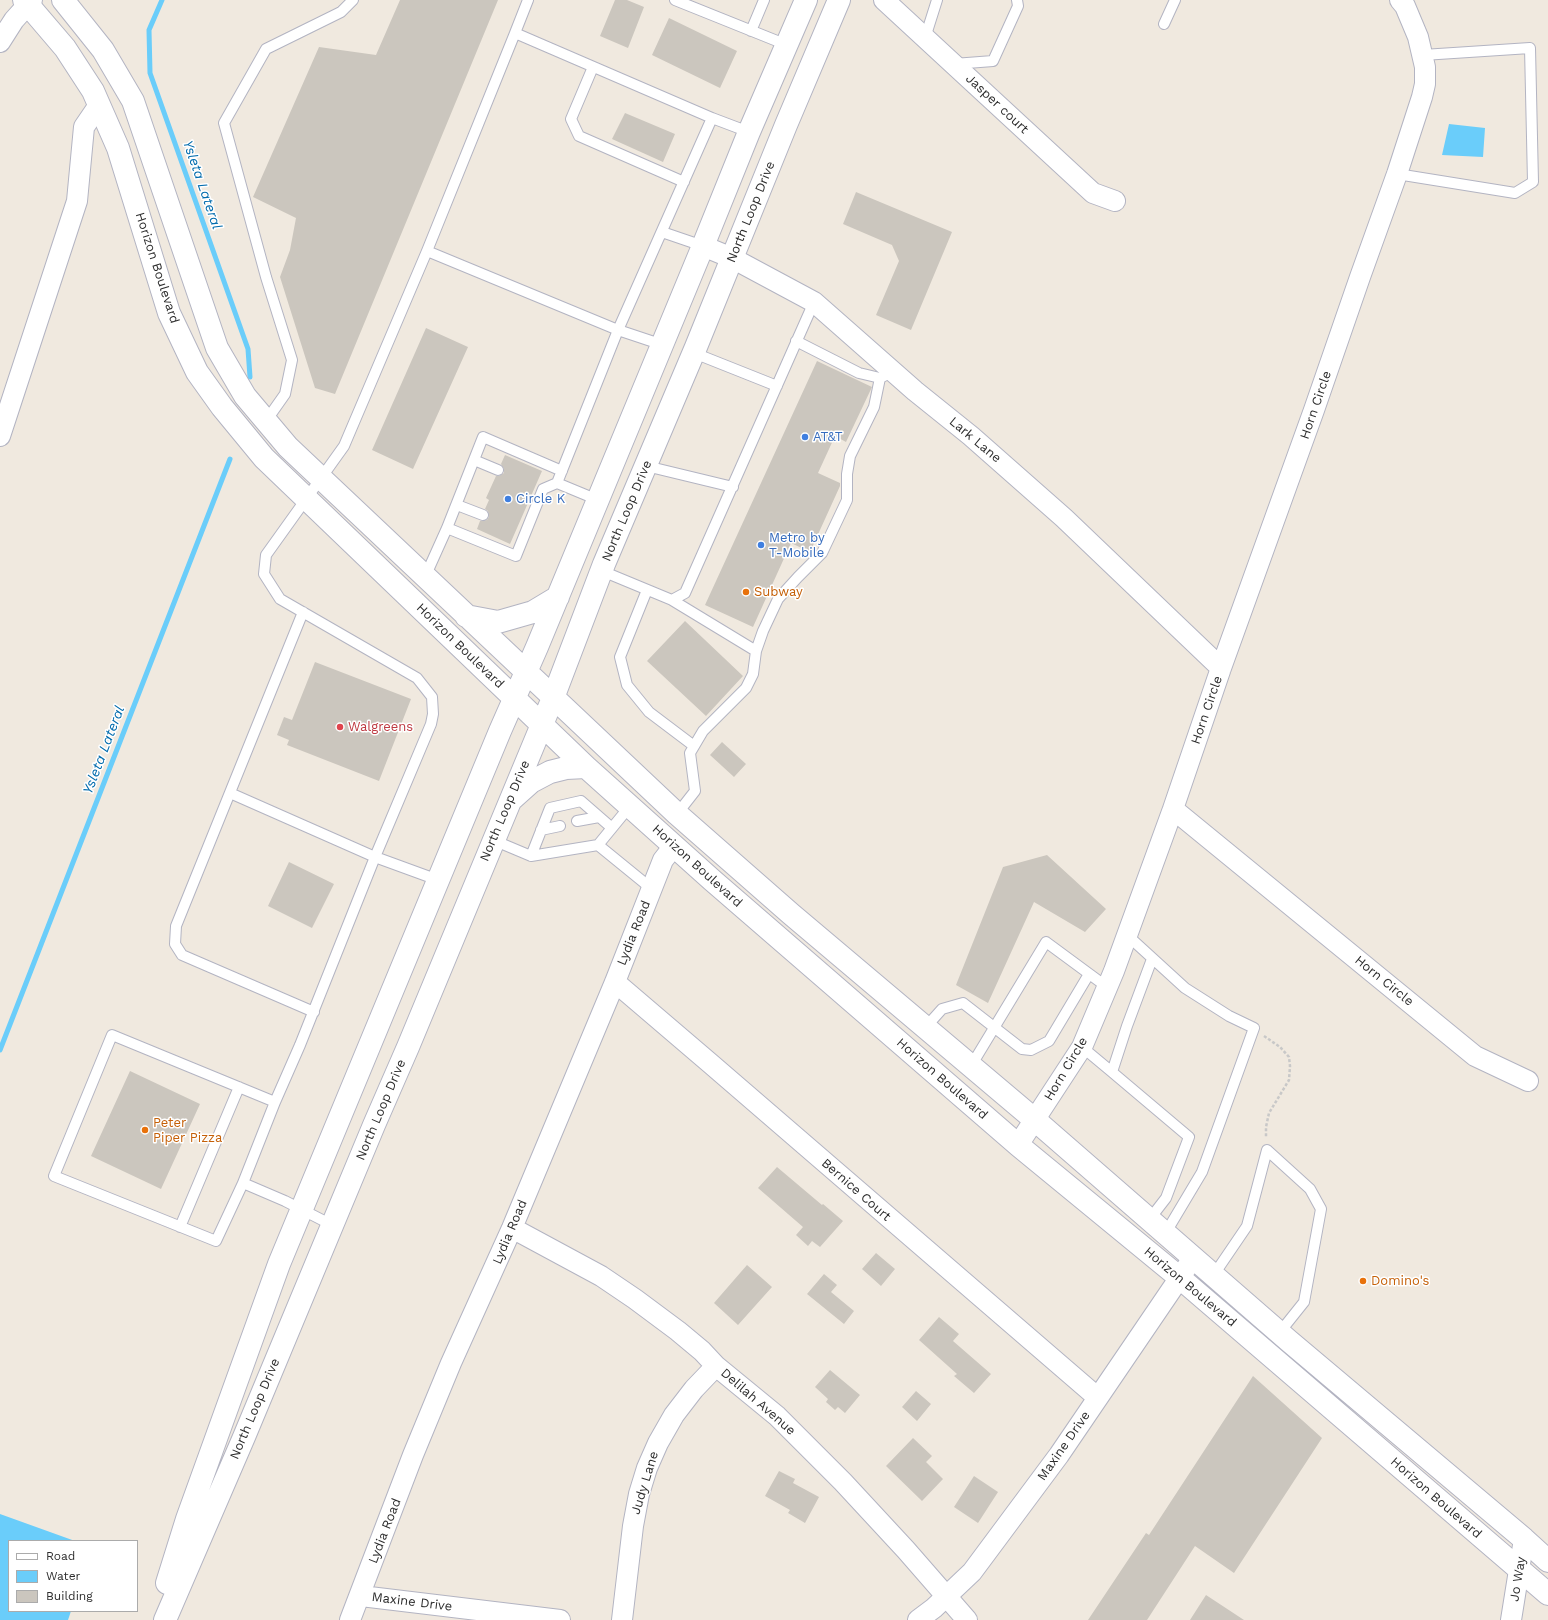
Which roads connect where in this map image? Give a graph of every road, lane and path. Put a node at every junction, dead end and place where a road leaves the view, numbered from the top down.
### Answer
1 (63, 0) edge
2 (354, 0) edge
3 (528, 0) edge
4 (674, 0) edge
5 (764, 0) edge
6 (806, 0) edge
7 (839, 0) edge
8 (884, 0) edge
9 (937, 0) edge
10 (1018, 0) edge
11 (1175, 0) edge
12 (1400, 0) edge
13 (28, 1) edge
14 (1164, 24) dead end
15 (752, 31) junction
16 (515, 33) junction
17 (925, 38) junction
18 (0, 42) edge
19 (788, 45) junction
20 (1423, 55) junction
21 (954, 64) junction
22 (593, 67) junction
23 (99, 105) junction
24 (712, 118) junction
25 (749, 132) junction
26 (1397, 174) junction
27 (684, 182) junction
28 (1115, 201) dead end
29 (662, 232) junction
30 (704, 246) junction
31 (428, 252) junction
32 (732, 258) junction
33 (814, 302) junction
34 (618, 330) junction
35 (796, 341) junction
36 (662, 344) junction
37 (694, 353) junction
38 (886, 375) junction
39 (777, 386) junction
40 (266, 421) junction
41 (0, 436) edge
42 (474, 460) junction
43 (646, 466) junction
44 (498, 470) dead end
45 (562, 471) junction
46 (320, 479) junction
47 (557, 483) junction
48 (733, 487) junction
49 (306, 498) junction
50 (598, 500) junction
51 (457, 505) junction
52 (483, 515) dead end
53 (447, 528) junction
54 (602, 571) junction
55 (424, 577) junction
56 (647, 590) junction
57 (558, 597) junction
58 (672, 600) junction
59 (303, 612) junction
60 (466, 616) junction
61 (756, 651) junction
62 (1221, 668) junction
63 (526, 673) junction
64 (514, 697) junction
65 (553, 698) junction
66 (542, 724) junction
67 (694, 746) junction
68 (586, 767) junction
69 (230, 793) junction
70 (509, 802) junction
71 (630, 806) junction
72 (1173, 809) junction
73 (677, 814) junction
74 (599, 817) junction
75 (577, 821) dead end
76 (560, 826) dead end
77 (612, 828) junction
78 (541, 830) junction
79 (493, 840) junction
80 (598, 845) junction
81 (674, 846) junction
82 (531, 856) junction
83 (375, 857) junction
84 (438, 880) junction
85 (652, 889) junction
86 (1127, 935) junction
87 (1152, 959) junction
88 (1089, 974) junction
89 (615, 982) junction
90 (1107, 988) junction
91 (314, 1012) junction
92 (925, 1028) junction
93 (993, 1028) junction
94 (1254, 1028) junction
95 (1082, 1047) junction
96 (908, 1050) junction
97 (971, 1066) junction
98 (1112, 1072) junction
99 (1528, 1081) dead end
100 (238, 1087) junction
101 (276, 1102) junction
102 (1035, 1120) junction
103 (1018, 1145) junction
104 (1267, 1150) junction
105 (243, 1183) junction
106 (301, 1209) junction
107 (332, 1225) junction
108 (180, 1227) junction
109 (1157, 1227) junction
110 (512, 1228) junction
111 (1194, 1258) junction
112 (1213, 1276) junction
113 (1180, 1278) junction
114 (1280, 1332) junction
115 (716, 1366) junction
116 (1097, 1397) junction
117 (1524, 1538) junction
118 (1548, 1561) edge
119 (1519, 1569) junction
120 (1548, 1594) edge
121 (360, 1596) junction
122 (948, 1596) junction
123 (156, 1620) edge
124 (164, 1620) edge
125 (350, 1620) edge
126 (560, 1620) edge
127 (622, 1620) edge
128 (918, 1620) edge
129 (967, 1620) edge
130 (1511, 1620) edge

1 - 40 main road, Horizon Boulevard
2 - 40 lane
3 - 16 lane
4 - 15 lane
5 - 15 lane
6 - 19 main road, North Loop Drive
7 - 32 main road, North Loop Drive
8 - 17 street, Jasper court
9 - 17 lane
10 - 21 lane
11 - 14 lane
12 - 20 street, Horn Circle
13 - 18 street
13 - 23 main road, Horizon Boulevard
15 - 19 lane
16 - 22 lane
16 - 31 lane
17 - 21 street, Jasper court
19 - 25 main road, North Loop Drive
20 - 26 street, Horn Circle
20 - 26 lane
21 - 28 street, Jasper court
22 - 24 lane
22 - 27 lane
23 - 41 street
23 - 49 main road, Horizon Boulevard
24 - 25 lane
24 - 27 lane
25 - 30 main road, North Loop Drive
26 - 62 street, Horn Circle
27 - 29 lane
29 - 30 lane
29 - 34 lane
30 - 32 street, Lark Lane
30 - 36 main road, North Loop Drive
31 - 34 lane
31 - 46 lane
32 - 33 street, Lark Lane
32 - 37 main road, North Loop Drive
33 - 35 lane
33 - 38 street, Lark Lane
34 - 36 lane
34 - 45 lane
35 - 38 lane
35 - 39 lane
36 - 50 main road, North Loop Drive
37 - 39 lane
37 - 43 main road, North Loop Drive
38 - 61 lane
38 - 62 street, Lark Lane
39 - 48 lane
40 - 46 main road, Horizon Boulevard
42 - 44 lane
42 - 45 lane
42 - 51 lane
43 - 48 lane
43 - 54 main road, North Loop Drive
45 - 47 lane
46 - 49 lane
46 - 55 main road, Horizon Boulevard
47 - 50 lane
47 - 53 lane
48 - 58 lane
49 - 59 lane
49 - 64 main road, Horizon Boulevard
50 - 57 main road, North Loop Drive
51 - 52 lane
51 - 53 lane
53 - 55 lane
54 - 56 lane
54 - 65 main road, North Loop Drive
55 - 60 main road, Horizon Boulevard
56 - 58 lane
56 - 67 lane
57 - 60 main road
57 - 63 main road, North Loop Drive
58 - 61 lane
59 - 69 lane
59 - 83 lane
60 - 63 main road, Horizon Boulevard
61 - 67 lane
62 - 72 street, Horn Circle
63 - 64 main road, North Loop Drive
63 - 65 main road, Horizon Boulevard
64 - 66 main road, Horizon Boulevard
64 - 84 main road, North Loop Drive
65 - 66 main road, North Loop Drive
65 - 73 main road, Horizon Boulevard
66 - 68 main road, Horizon Boulevard
66 - 70 main road, North Loop Drive
67 - 73 lane
68 - 70 main road
68 - 71 main road, Horizon Boulevard
69 - 83 lane
69 - 91 lane
70 - 79 main road, North Loop Drive
71 - 77 lane
71 - 81 main road, Horizon Boulevard
72 - 86 street, Horn Circle
72 - 99 street, Horn Circle
73 - 92 main road, Horizon Boulevard
74 - 75 lane
74 - 77 lane
74 - 78 lane
76 - 78 lane
77 - 80 lane
78 - 82 lane
79 - 82 lane
79 - 107 main road, North Loop Drive
80 - 82 lane
80 - 85 lane
81 - 85 street, Lydia Road
81 - 96 main road, Horizon Boulevard
83 - 84 lane
83 - 91 lane
84 - 106 main road, North Loop Drive
85 - 89 street, Lydia Road
86 - 87 lane
86 - 90 street, Horn Circle
87 - 94 lane
87 - 98 lane
88 - 90 lane
88 - 93 lane
88 - 93 lane
89 - 110 street, Lydia Road
89 - 116 street, Bernice Court
90 - 95 street, Horn Circle
91 - 101 lane
92 - 93 lane
92 - 97 main road, Horizon Boulevard
93 - 97 lane
94 - 104 path
94 - 109 lane
95 - 98 lane
95 - 102 street, Horn Circle
96 - 97 main road
96 - 103 main road, Horizon Boulevard
97 - 102 main road, Horizon Boulevard
98 - 109 lane
100 - 101 lane
100 - 108 lane
100 - 108 lane
101 - 105 lane
102 - 103 street, Horn Circle
102 - 109 main road, Horizon Boulevard
103 - 113 main road, Horizon Boulevard
104 - 112 lane
104 - 114 lane
105 - 106 lane
105 - 108 lane
106 - 107 lane
106 - 123 main road, North Loop Drive
107 - 124 main road, North Loop Drive
109 - 111 main road, Horizon Boulevard
110 - 115 street, Delilah Avenue
110 - 121 street, Lydia Road
111 - 112 main road, Horizon Boulevard
111 - 113 street, Maxine Drive
112 - 114 main road, Horizon Boulevard
113 - 116 street, Maxine Drive
113 - 119 main road, Horizon Boulevard
114 - 117 main road, Horizon Boulevard
115 - 122 street, Delilah Avenue
115 - 127 street, Judy Lane
116 - 122 street, Maxine Drive
117 - 118 main road, Horizon Boulevard
117 - 119 street, Jo Way
119 - 120 main road, Horizon Boulevard
119 - 130 street, Jo Way
121 - 125 street, Lydia Road
121 - 126 street, Maxine Drive
122 - 128 street, Maxine Drive
122 - 129 street, Delilah Avenue

